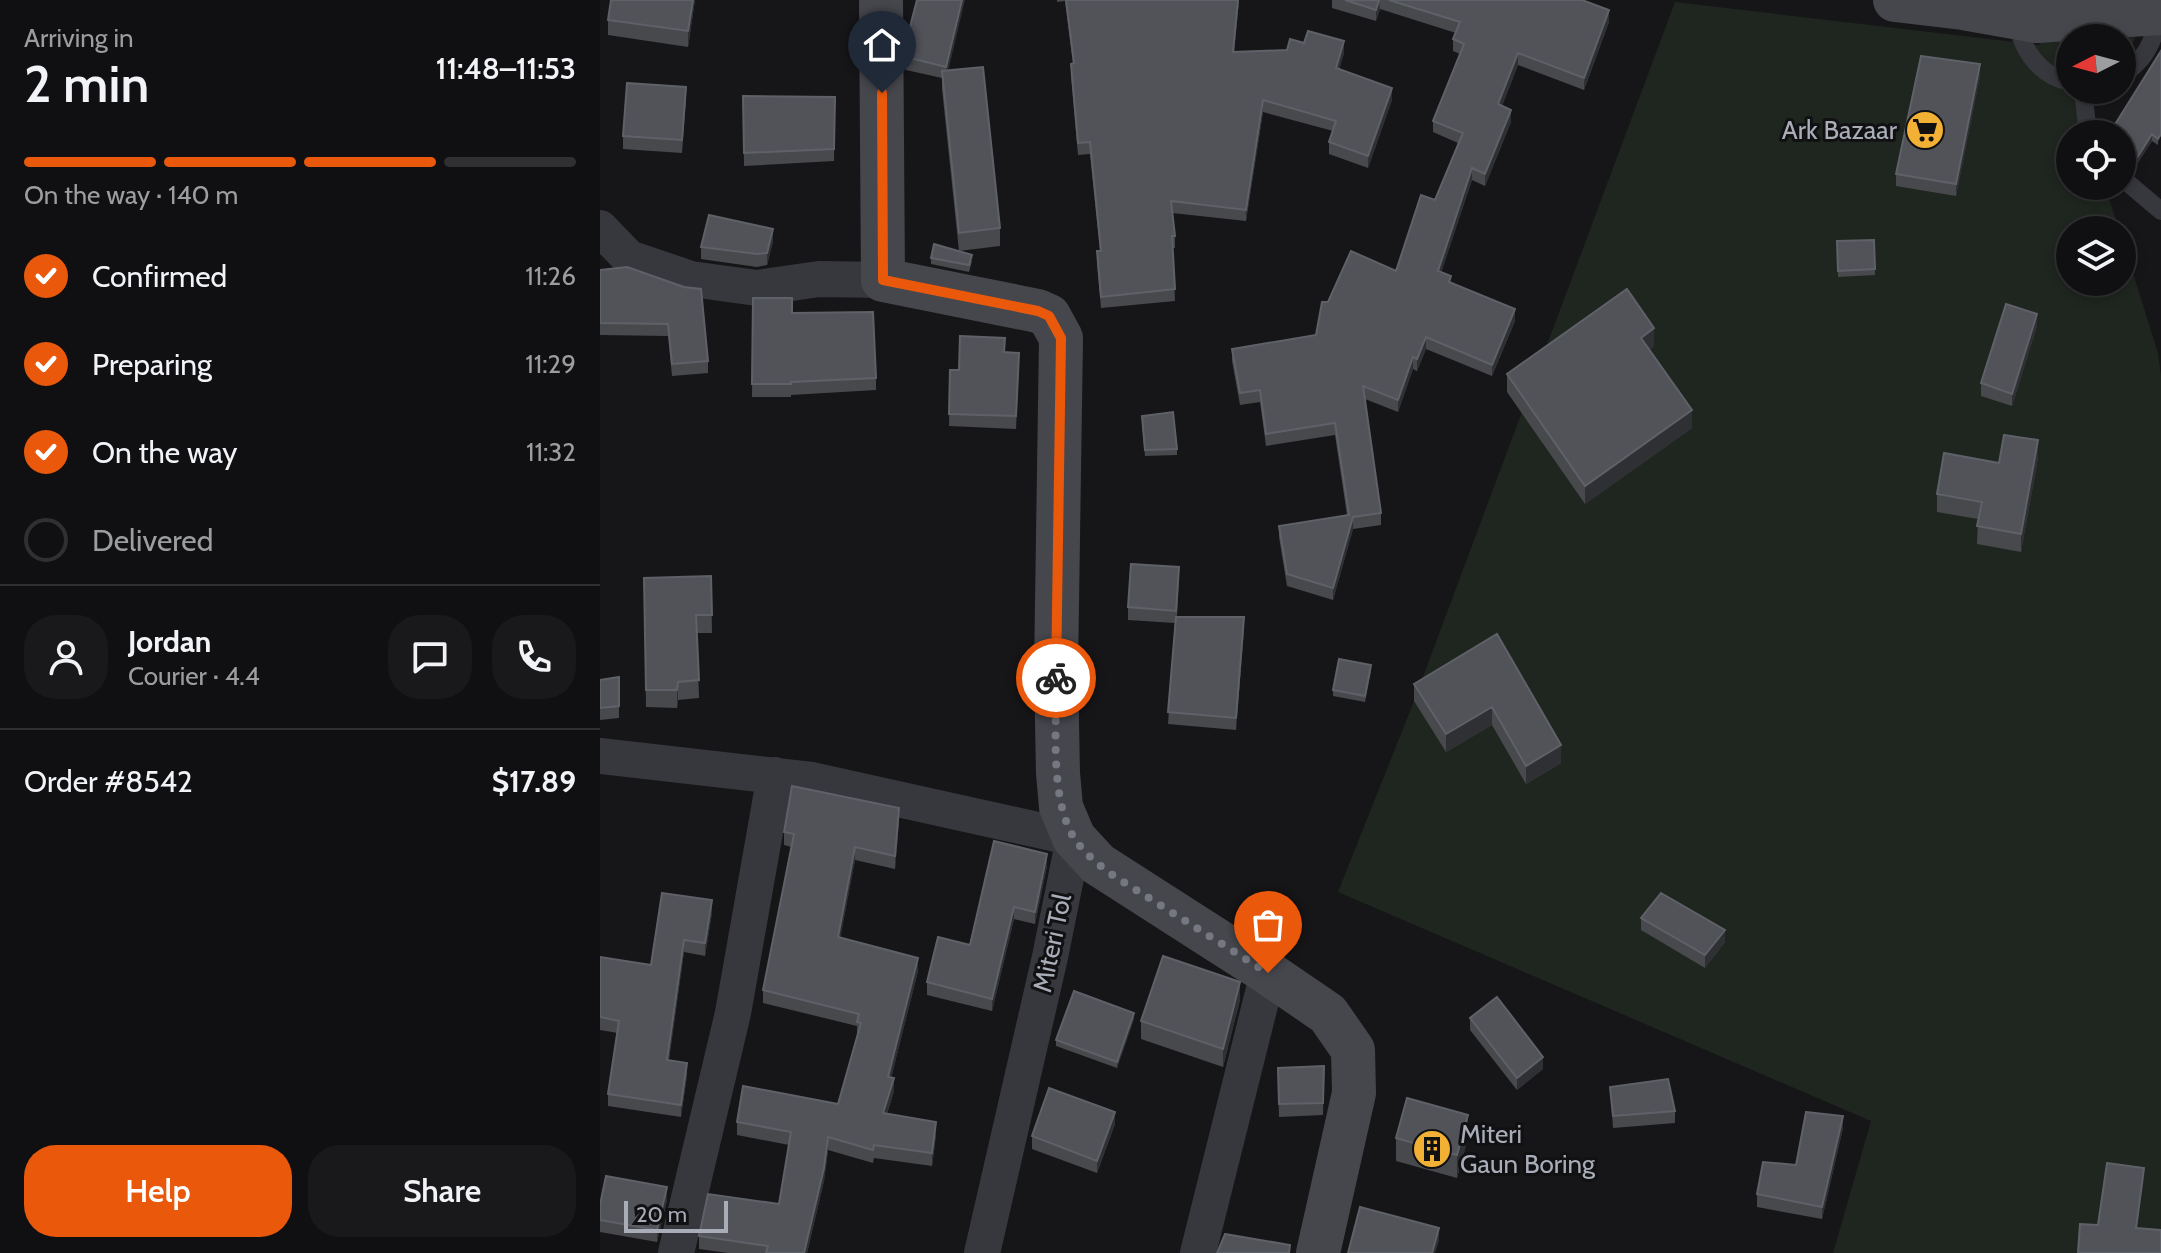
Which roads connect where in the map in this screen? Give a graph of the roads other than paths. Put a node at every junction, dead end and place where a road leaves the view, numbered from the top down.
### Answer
1 (881, 0) edge
2 (1895, 0) edge
3 (2159, 14) edge
4 (2017, 18) junction
5 (2136, 63) edge
6 (2056, 77) edge
7 (2136, 190) edge
8 (2161, 211) edge
9 (600, 228) edge
10 (883, 280) junction
11 (600, 756) edge
12 (775, 775) junction
13 (1074, 838) junction
14 (1268, 973) junction
15 (676, 1253) edge
16 (982, 1253) edge
17 (1198, 1253) edge
18 (1318, 1253) edge

1 - 10 main road
2 - 4 main road
3 - 4 main road
3 - 5 lane
4 - 6 lane
7 - 8 lane
9 - 10 street
10 - 13 main road
11 - 12 street
12 - 13 street
12 - 15 street
13 - 14 main road
13 - 16 street, Miteri Tol
14 - 17 street
14 - 18 main road

